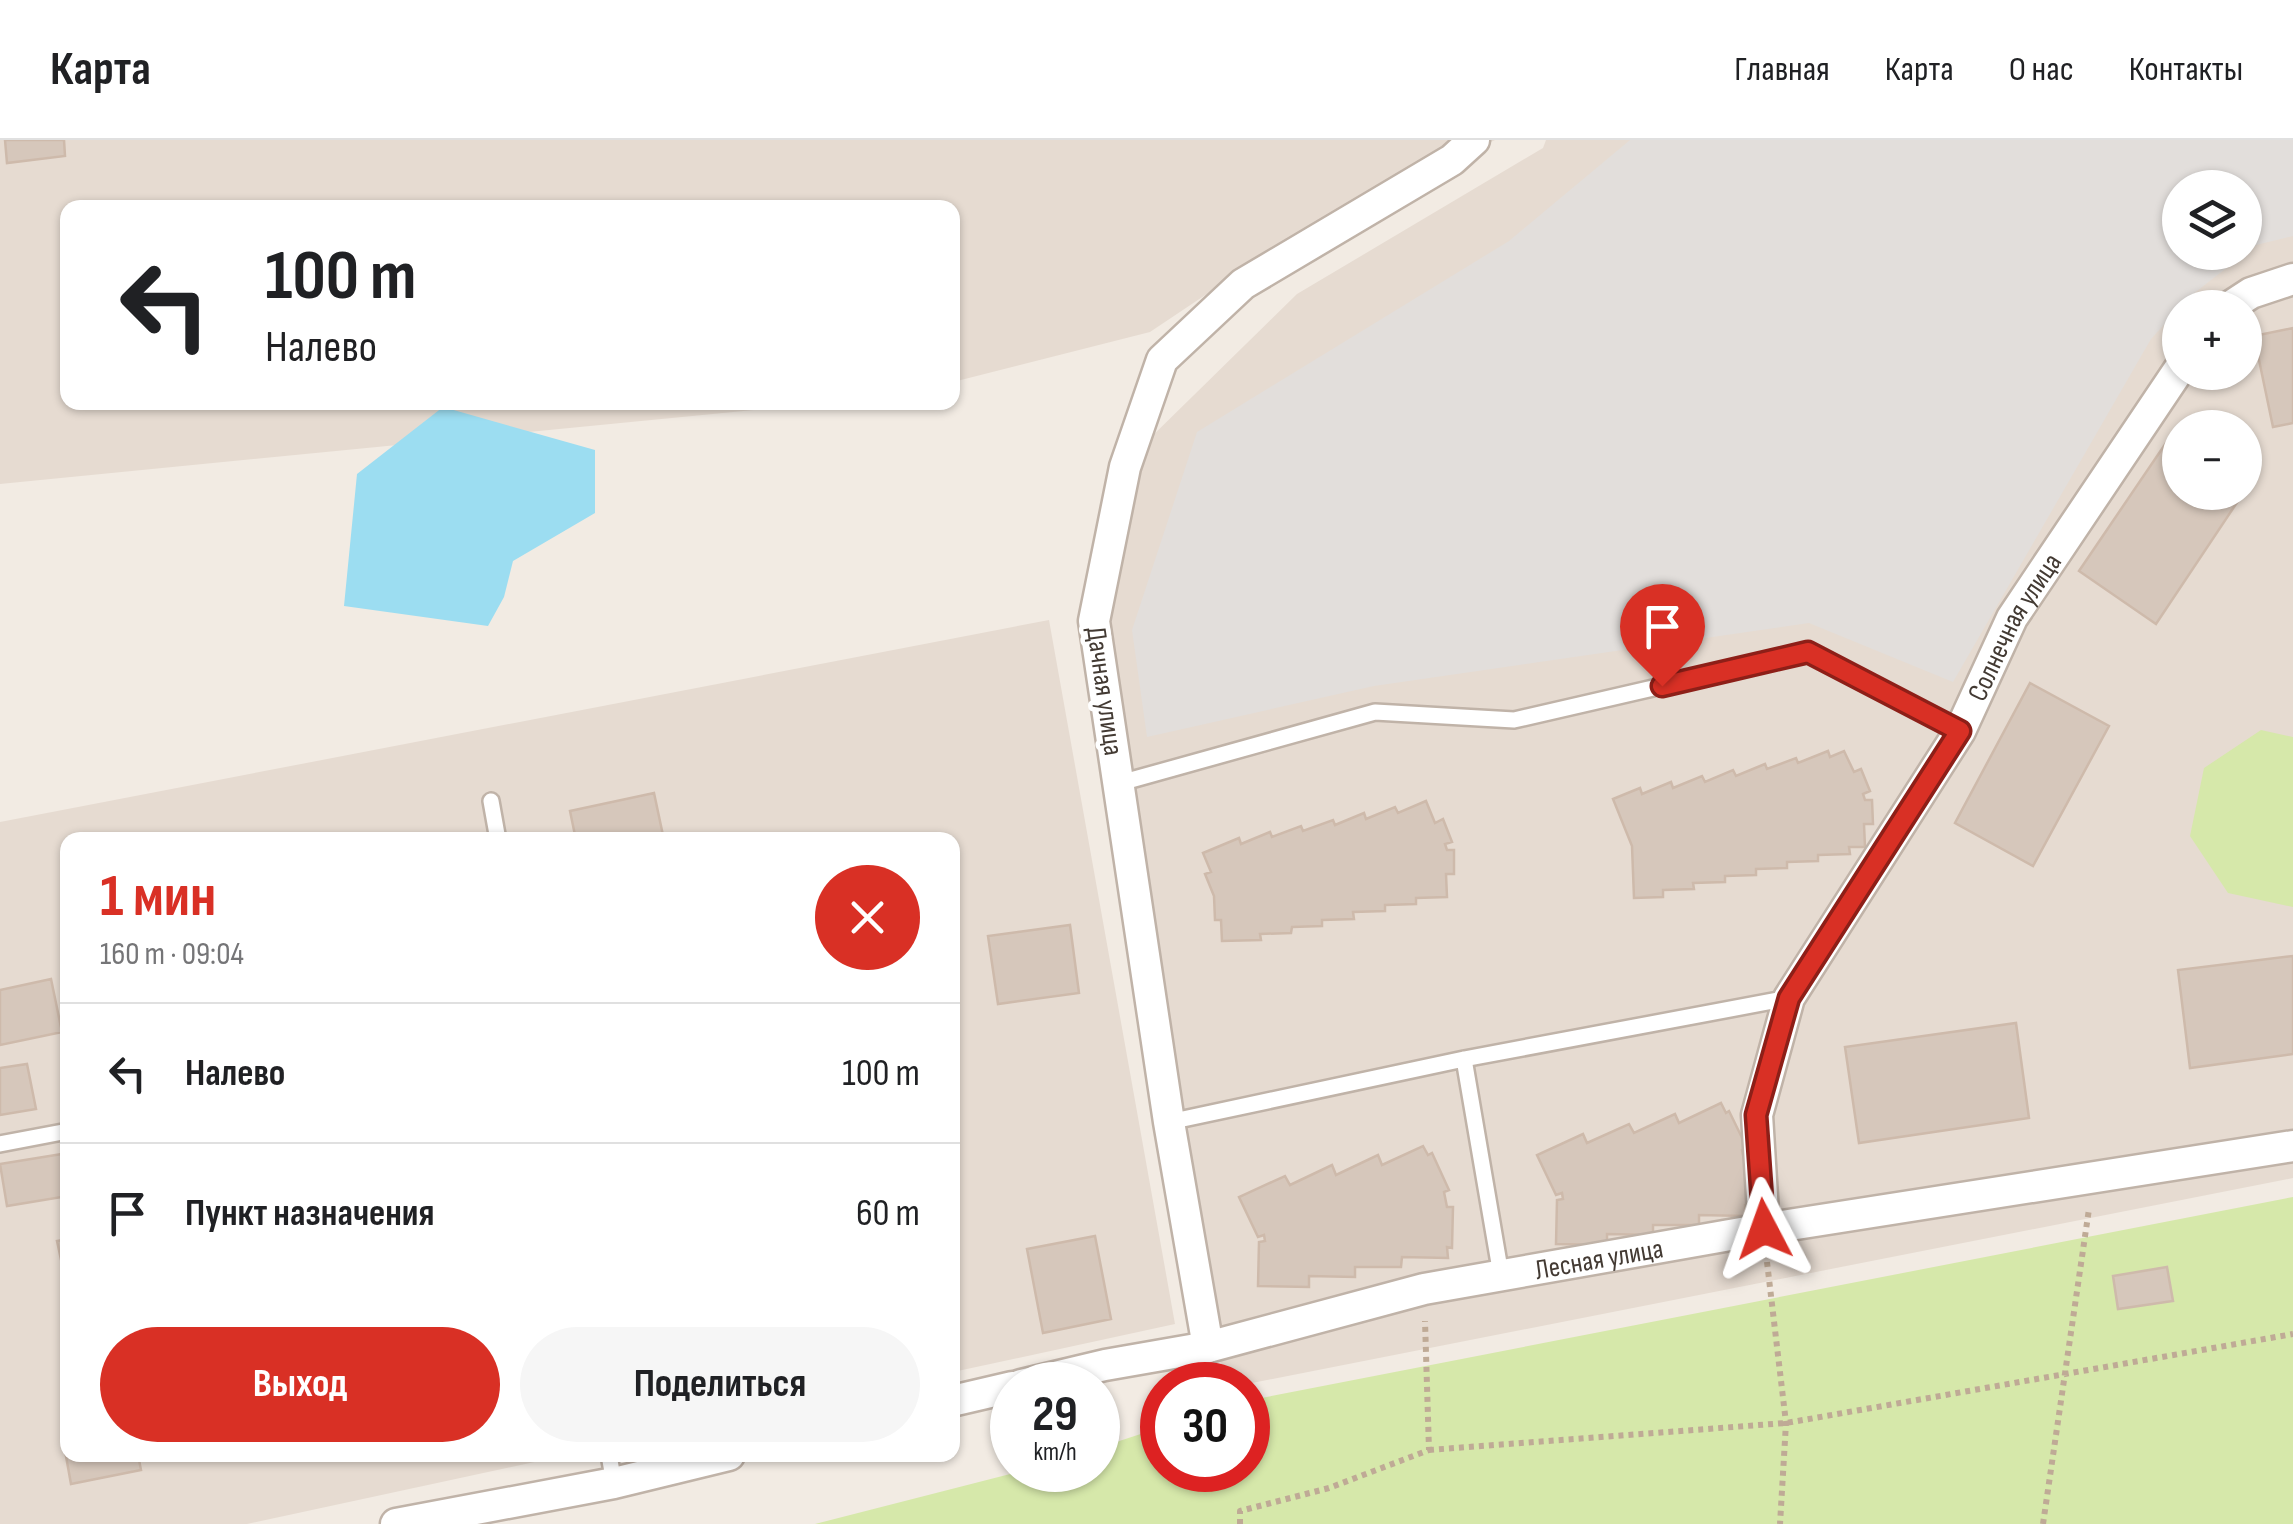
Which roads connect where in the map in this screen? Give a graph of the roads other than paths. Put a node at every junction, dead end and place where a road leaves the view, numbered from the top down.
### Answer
1 (1474, 140) edge
2 (2293, 279) edge
3 (2260, 290) edge
4 (2165, 390) edge
5 (1960, 731) junction
6 (1120, 783) junction
7 (491, 801) dead end
8 (497, 832) edge
9 (1789, 998) junction
10 (1464, 1059) junction
11 (1170, 1122) junction
12 (60, 1133) edge
13 (0, 1144) edge
14 (2293, 1146) edge
15 (1764, 1229) junction
16 (1500, 1275) junction
17 (1208, 1348) junction
18 (1120, 1363) edge
19 (990, 1392) edge
20 (960, 1399) edge
21 (671, 1462) edge
22 (612, 1469) edge
23 (396, 1524) edge

1 - 6 street, Дачная улица
2 - 3 street
4 - 5 street, Солнечная улица
5 - 6 lane
5 - 9 street, Солнечная улица
6 - 11 street, Дачная улица
7 - 8 lane
9 - 10 lane
9 - 15 street, Солнечная улица
10 - 11 lane
10 - 16 lane
11 - 17 street, Дачная улица
12 - 13 lane
14 - 15 street, Лесная улица
15 - 16 street, Лесная улица
16 - 17 street, Лесная улица
17 - 18 street, Лесная улица
19 - 20 street
21 - 22 street
22 - 23 street

